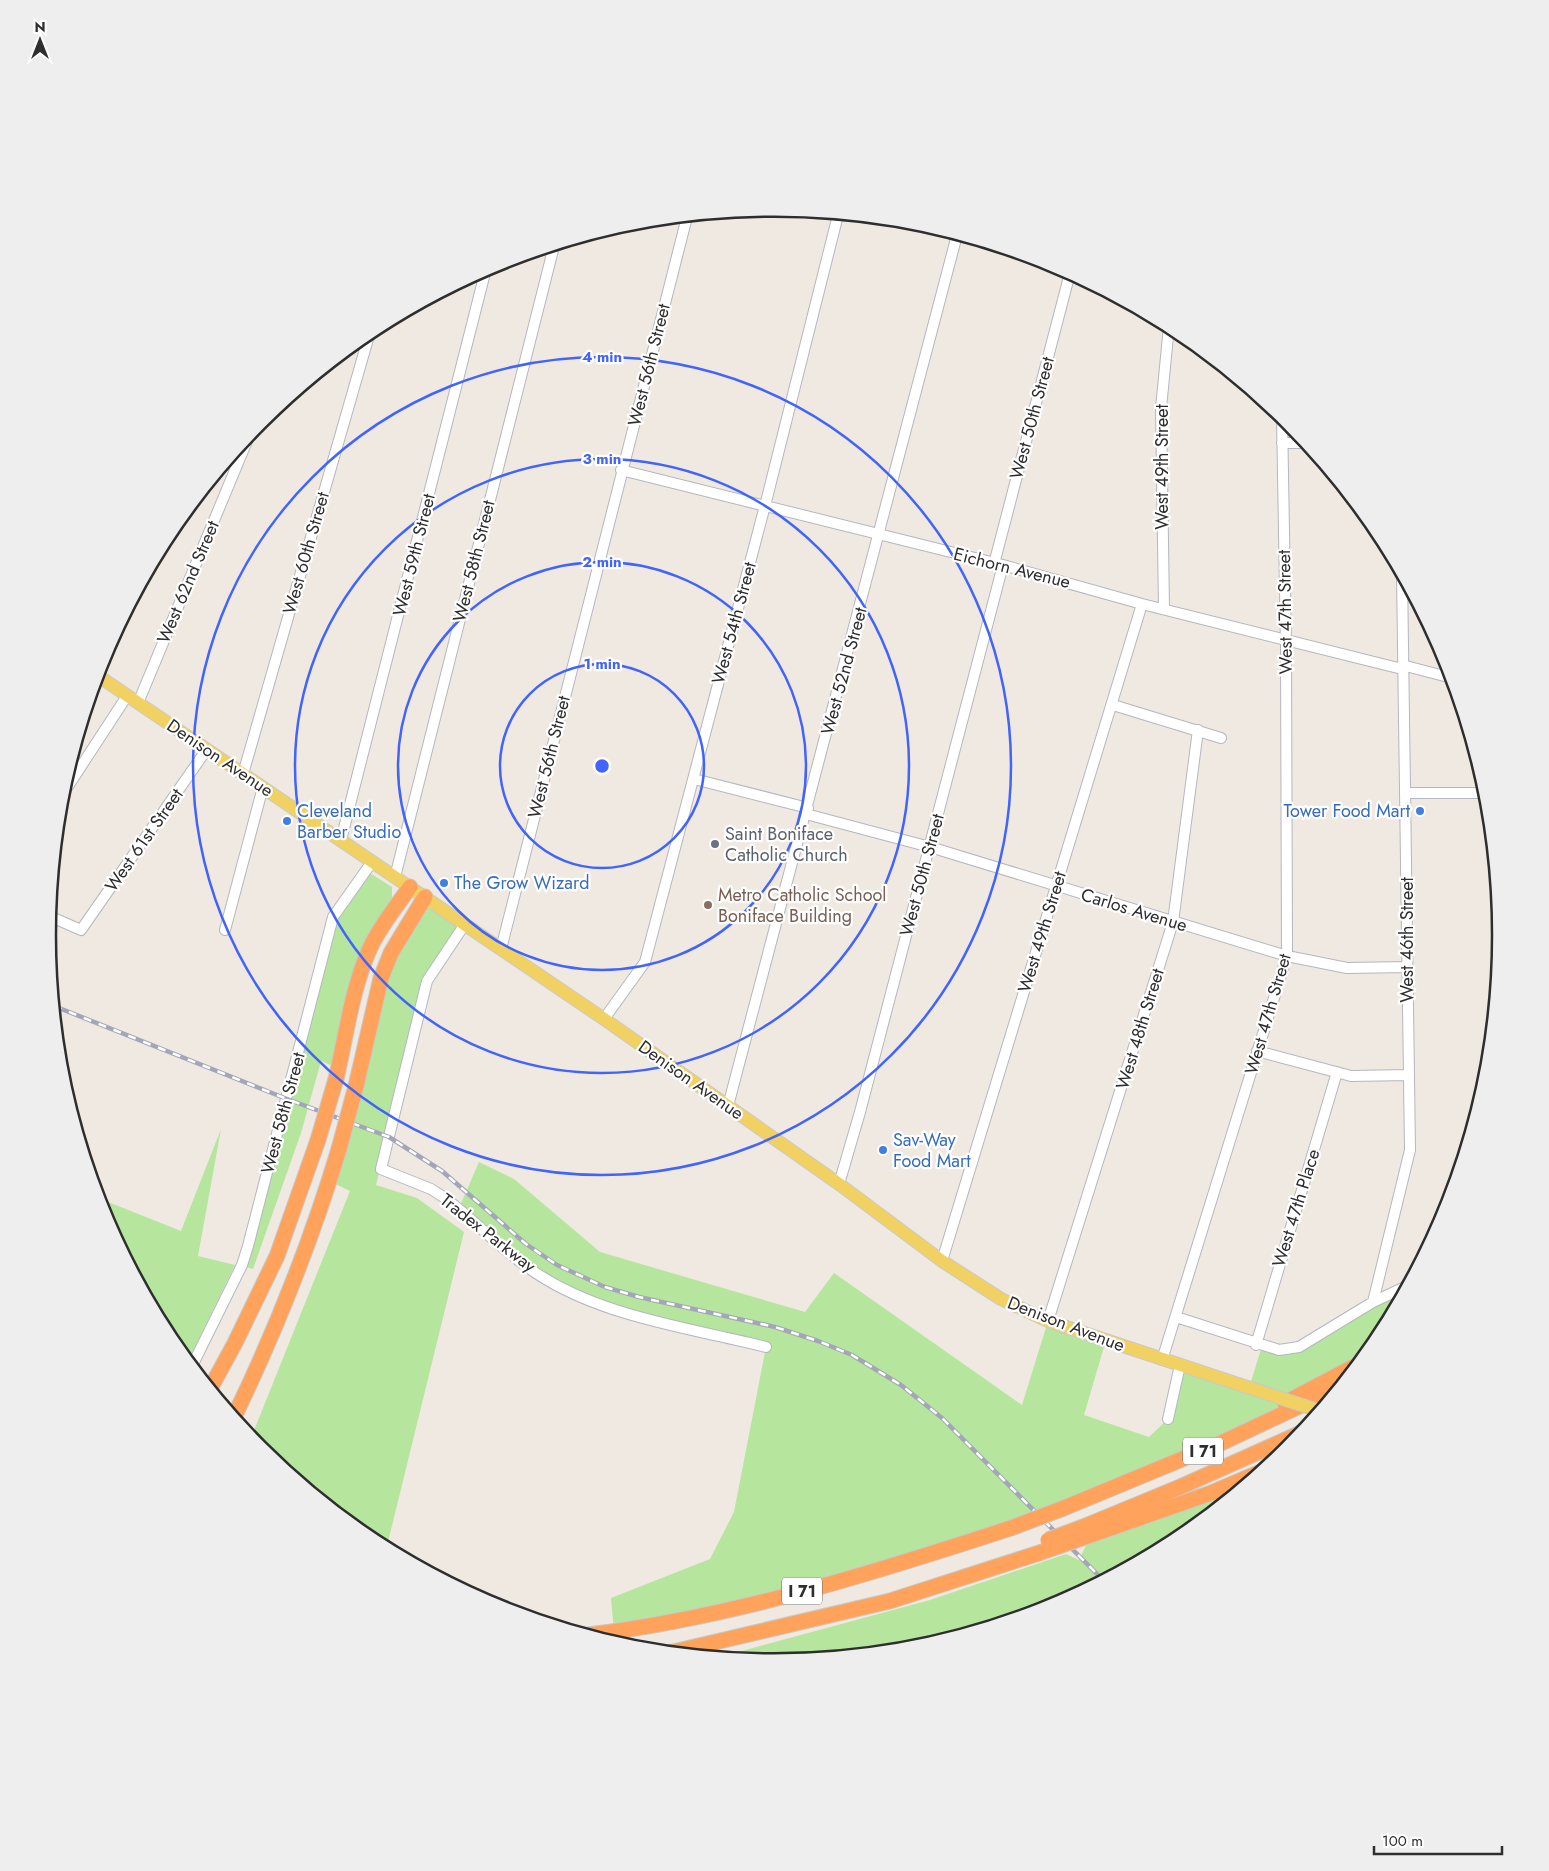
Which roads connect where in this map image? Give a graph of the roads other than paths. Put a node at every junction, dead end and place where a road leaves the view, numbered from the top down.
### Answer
1 (837, 220) edge
2 (686, 223) edge
3 (955, 241) edge
4 (552, 253) edge
5 (484, 279) edge
6 (1068, 280) edge
7 (1168, 334) edge
8 (366, 344) edge
9 (1282, 428) edge
10 (1282, 443) junction
11 (1297, 443) edge
12 (242, 454) edge
13 (621, 470) junction
14 (765, 505) junction
15 (880, 534) junction
16 (999, 564) junction
17 (1402, 586) edge
18 (1142, 604) junction
19 (1164, 609) junction
20 (1286, 639) junction
21 (1402, 667) junction
22 (1444, 676) edge
23 (104, 679) edge
24 (127, 696) junction
25 (138, 703) junction
26 (1113, 705) junction
27 (1198, 730) junction
28 (1221, 738) dead end
29 (206, 749) junction
30 (243, 774) junction
31 (75, 776) edge
32 (694, 779) junction
33 (263, 787) junction
34 (1406, 793) junction
35 (1479, 793) edge
36 (807, 811) junction
37 (341, 840) junction
38 (930, 847) junction
39 (372, 862) junction
40 (394, 877) junction
41 (1057, 886) junction
42 (410, 887) junction
43 (425, 897) junction
44 (57, 919) edge
45 (1173, 922) junction
46 (465, 924) junction
47 (225, 930) dead end
48 (501, 949) junction
49 (1287, 956) junction
50 (1408, 967) junction
51 (604, 1018) junction
52 (1258, 1051) junction
53 (1337, 1072) junction
54 (1408, 1076) junction
55 (728, 1106) junction
56 (839, 1184) junction
57 (942, 1261) junction
58 (1400, 1289) edge
59 (1373, 1302) junction
60 (1176, 1317) junction
61 (1048, 1320) junction
62 (1256, 1344) junction
63 (766, 1347) dead end
64 (195, 1360) edge
65 (1162, 1360) junction
66 (1180, 1365) junction
67 (1345, 1371) edge
68 (213, 1383) edge
69 (1327, 1394) edge
70 (1315, 1409) edge
71 (236, 1412) edge
72 (1168, 1419) dead end
73 (1285, 1440) edge
74 (1154, 1472) junction
75 (1244, 1479) edge
76 (1087, 1531) junction
77 (604, 1633) edge
78 (688, 1649) edge

1 - 14 street, West 54th Street
2 - 13 street, West 56th Street
3 - 15 street, West 52nd Street
4 - 40 street, West 58th Street
5 - 37 street, West 59th Street
6 - 16 street, West 50th Street
7 - 19 street, West 49th Street
8 - 30 street, West 60th Street
9 - 10 street, West 47th Street
10 - 11 street
10 - 20 street, West 47th Street
12 - 25 street, West 62nd Street
13 - 14 street, Eichorn Avenue
13 - 48 street, West 56th Street
14 - 15 street, Eichorn Avenue
14 - 32 street, West 54th Street
15 - 16 street, Eichorn Avenue
15 - 36 street, West 52nd Street
16 - 18 street, Eichorn Avenue
16 - 38 street, West 50th Street
17 - 21 street, West 46th Street
18 - 19 street, Eichorn Avenue
18 - 26 street, West 49th Street
19 - 20 street, Eichorn Avenue
20 - 21 street, Eichorn Avenue
20 - 49 street, West 47th Street
21 - 22 street, Eichorn Avenue
21 - 34 street, West 46th Street
23 - 24 main road, Denison Avenue
24 - 25 main road, Denison Avenue
24 - 31 street
25 - 29 main road, Denison Avenue
26 - 27 street
26 - 41 street, West 49th Street
27 - 28 street
27 - 45 street, West 48th Street
29 - 30 main road, Denison Avenue
29 - 44 street, West 61st Street
30 - 33 main road, Denison Avenue
32 - 36 street, Carlos Avenue
32 - 51 street, West 54th Street
33 - 37 main road, Denison Avenue
33 - 47 street
34 - 35 street
34 - 50 street, West 46th Street
36 - 38 street, Carlos Avenue
36 - 55 street, West 52nd Street
37 - 39 main road, Denison Avenue
38 - 41 street, Carlos Avenue
38 - 56 street, West 50th Street
39 - 40 main road, Denison Avenue
39 - 64 street, West 58th Street
40 - 42 main road, Denison Avenue
41 - 45 street, Carlos Avenue
41 - 57 street, West 49th Street
42 - 43 main road, Denison Avenue
42 - 68 highway, bridge
43 - 46 main road, Denison Avenue
43 - 71 highway, bridge
45 - 49 street, Carlos Avenue
45 - 61 street, West 48th Street
46 - 48 main road, Denison Avenue
46 - 63 street, Tradex Parkway
48 - 51 main road, Denison Avenue
49 - 50 street, Carlos Avenue
49 - 52 street, West 47th Street
50 - 54 street, West 46th Street
51 - 55 main road, Denison Avenue
52 - 53 street
52 - 60 street, West 47th Street
53 - 54 street
53 - 62 street, West 47th Place
54 - 59 street, West 46th Street
55 - 56 main road, Denison Avenue
56 - 57 main road, Denison Avenue
57 - 61 main road, Denison Avenue
58 - 59 street
59 - 62 street
60 - 62 street
60 - 65 street, West 47th Street
61 - 65 main road, Denison Avenue
65 - 66 main road, Denison Avenue
66 - 70 main road, Denison Avenue, bridge
66 - 72 street
67 - 74 highway
69 - 74 highway, I 71
73 - 76 highway, I 71
74 - 77 highway, I 71, bridge
75 - 76 highway
76 - 78 highway, bridge

